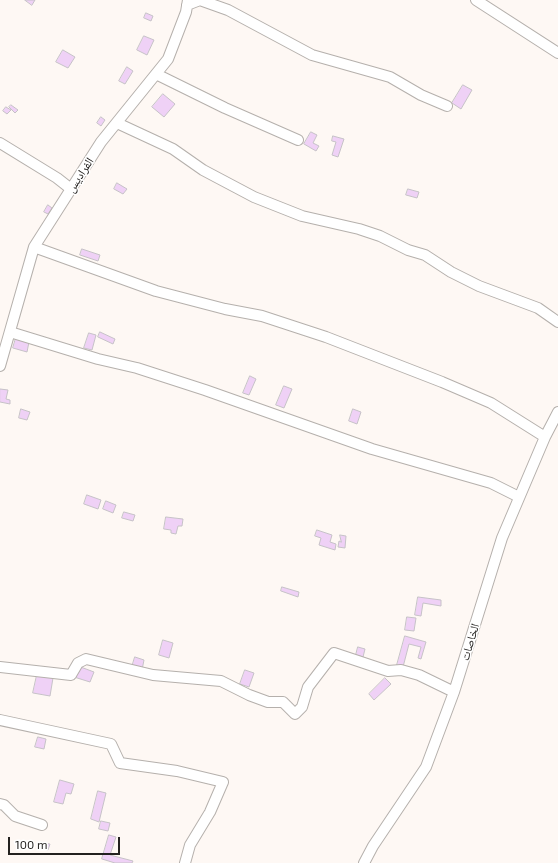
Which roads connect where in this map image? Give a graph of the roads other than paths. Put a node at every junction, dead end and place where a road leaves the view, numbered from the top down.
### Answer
1 (476, 0) edge
2 (187, 2) edge
3 (558, 53) edge
4 (156, 74) junction
5 (447, 106) dead end
6 (117, 122) junction
7 (298, 140) dead end
8 (0, 143) edge
9 (71, 189) junction
10 (34, 247) junction
11 (558, 322) edge
12 (10, 332) junction
13 (0, 366) edge
14 (558, 412) edge
15 (551, 432) edge
16 (519, 497) junction
17 (0, 667) edge
18 (454, 692) junction
19 (0, 720) edge
20 (0, 804) edge
21 (42, 825) dead end
22 (185, 863) edge
23 (364, 863) edge

1 - 3 street
2 - 4 street, الفراديس
2 - 5 street
4 - 6 street, الفراديس
4 - 7 street
6 - 9 street, الفراديس
6 - 11 street
8 - 9 street
9 - 10 street, الفراديس
10 - 12 street, الفراديس
10 - 15 street
12 - 13 street, الفراديس
12 - 16 street
14 - 15 street, الخاصات
15 - 16 street, الخاصات
16 - 18 street, الخاصات
17 - 18 street
18 - 23 street, الخاصات
19 - 22 street
20 - 21 street

